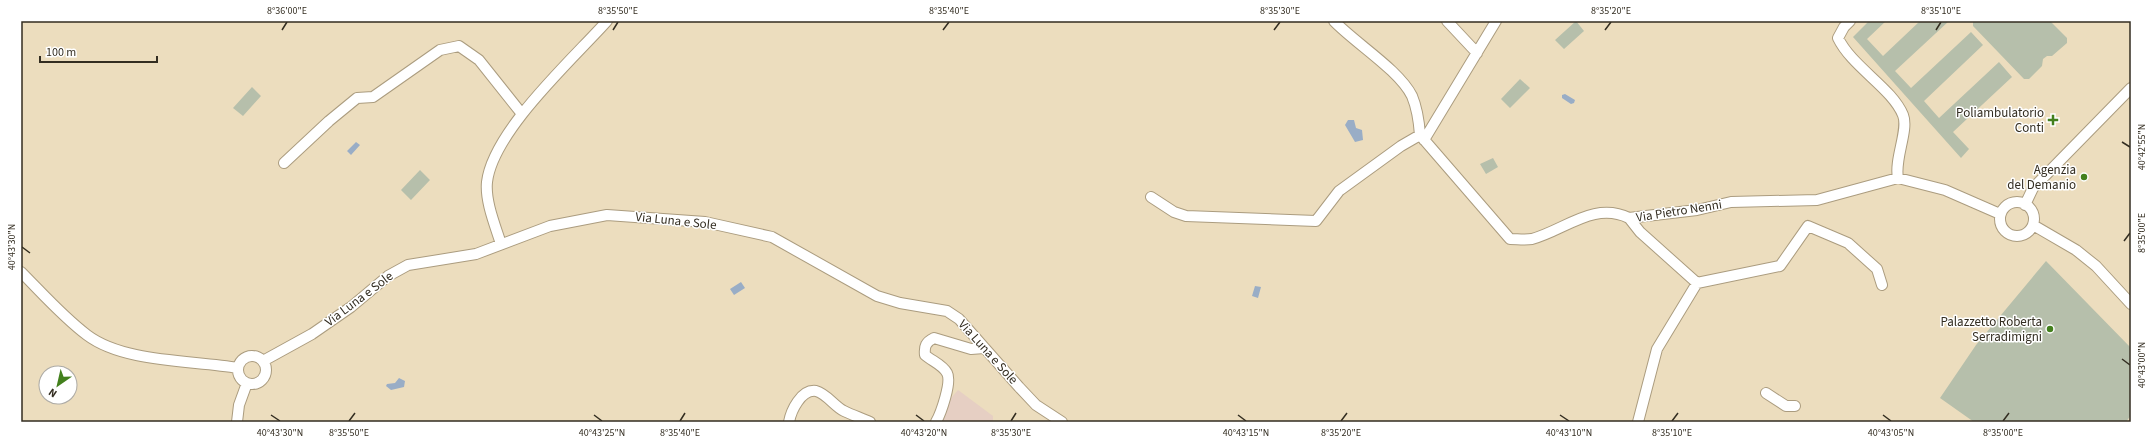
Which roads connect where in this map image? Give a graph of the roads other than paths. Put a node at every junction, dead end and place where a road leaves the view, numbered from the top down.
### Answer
1 (608, 21) edge
2 (1334, 21) edge
3 (1447, 21) edge
4 (1496, 21) edge
5 (1850, 21) edge
6 (1477, 53) junction
7 (2131, 88) edge
8 (522, 114) junction
9 (1422, 137) junction
10 (284, 163) dead end
11 (1898, 178) junction
12 (1151, 197) dead end
13 (2025, 205) junction
14 (2000, 214) junction
15 (1629, 218) junction
16 (2033, 225) junction
17 (501, 244) junction
18 (21, 272) edge
19 (1697, 283) junction
20 (1882, 285) dead end
21 (2131, 304) edge
22 (984, 348) junction
23 (263, 362) junction
24 (238, 368) junction
25 (247, 383) junction
26 (1766, 393) dead end
27 (1795, 406) dead end
28 (237, 422) edge
29 (789, 422) edge
30 (870, 422) edge
31 (936, 422) edge
32 (1062, 422) edge
33 (1638, 422) edge

1 - 8 street
2 - 9 street
3 - 6 street
4 - 6 street
5 - 11 street
6 - 9 street
7 - 13 street
8 - 10 street
8 - 17 street
9 - 12 street
9 - 15 street, Via Pietro Nenni
11 - 14 street, Via Pietro Nenni
11 - 15 street, Via Pietro Nenni
13 - 14 street
13 - 16 street
14 - 16 street
15 - 19 street
16 - 21 street
17 - 22 street, Via Luna e Sole
17 - 23 street, Via Luna e Sole
18 - 24 street
19 - 20 street
19 - 33 street
22 - 31 street
22 - 32 street, Via Luna e Sole
23 - 24 street
23 - 25 street
24 - 25 street
25 - 28 street
26 - 27 street
29 - 30 street

